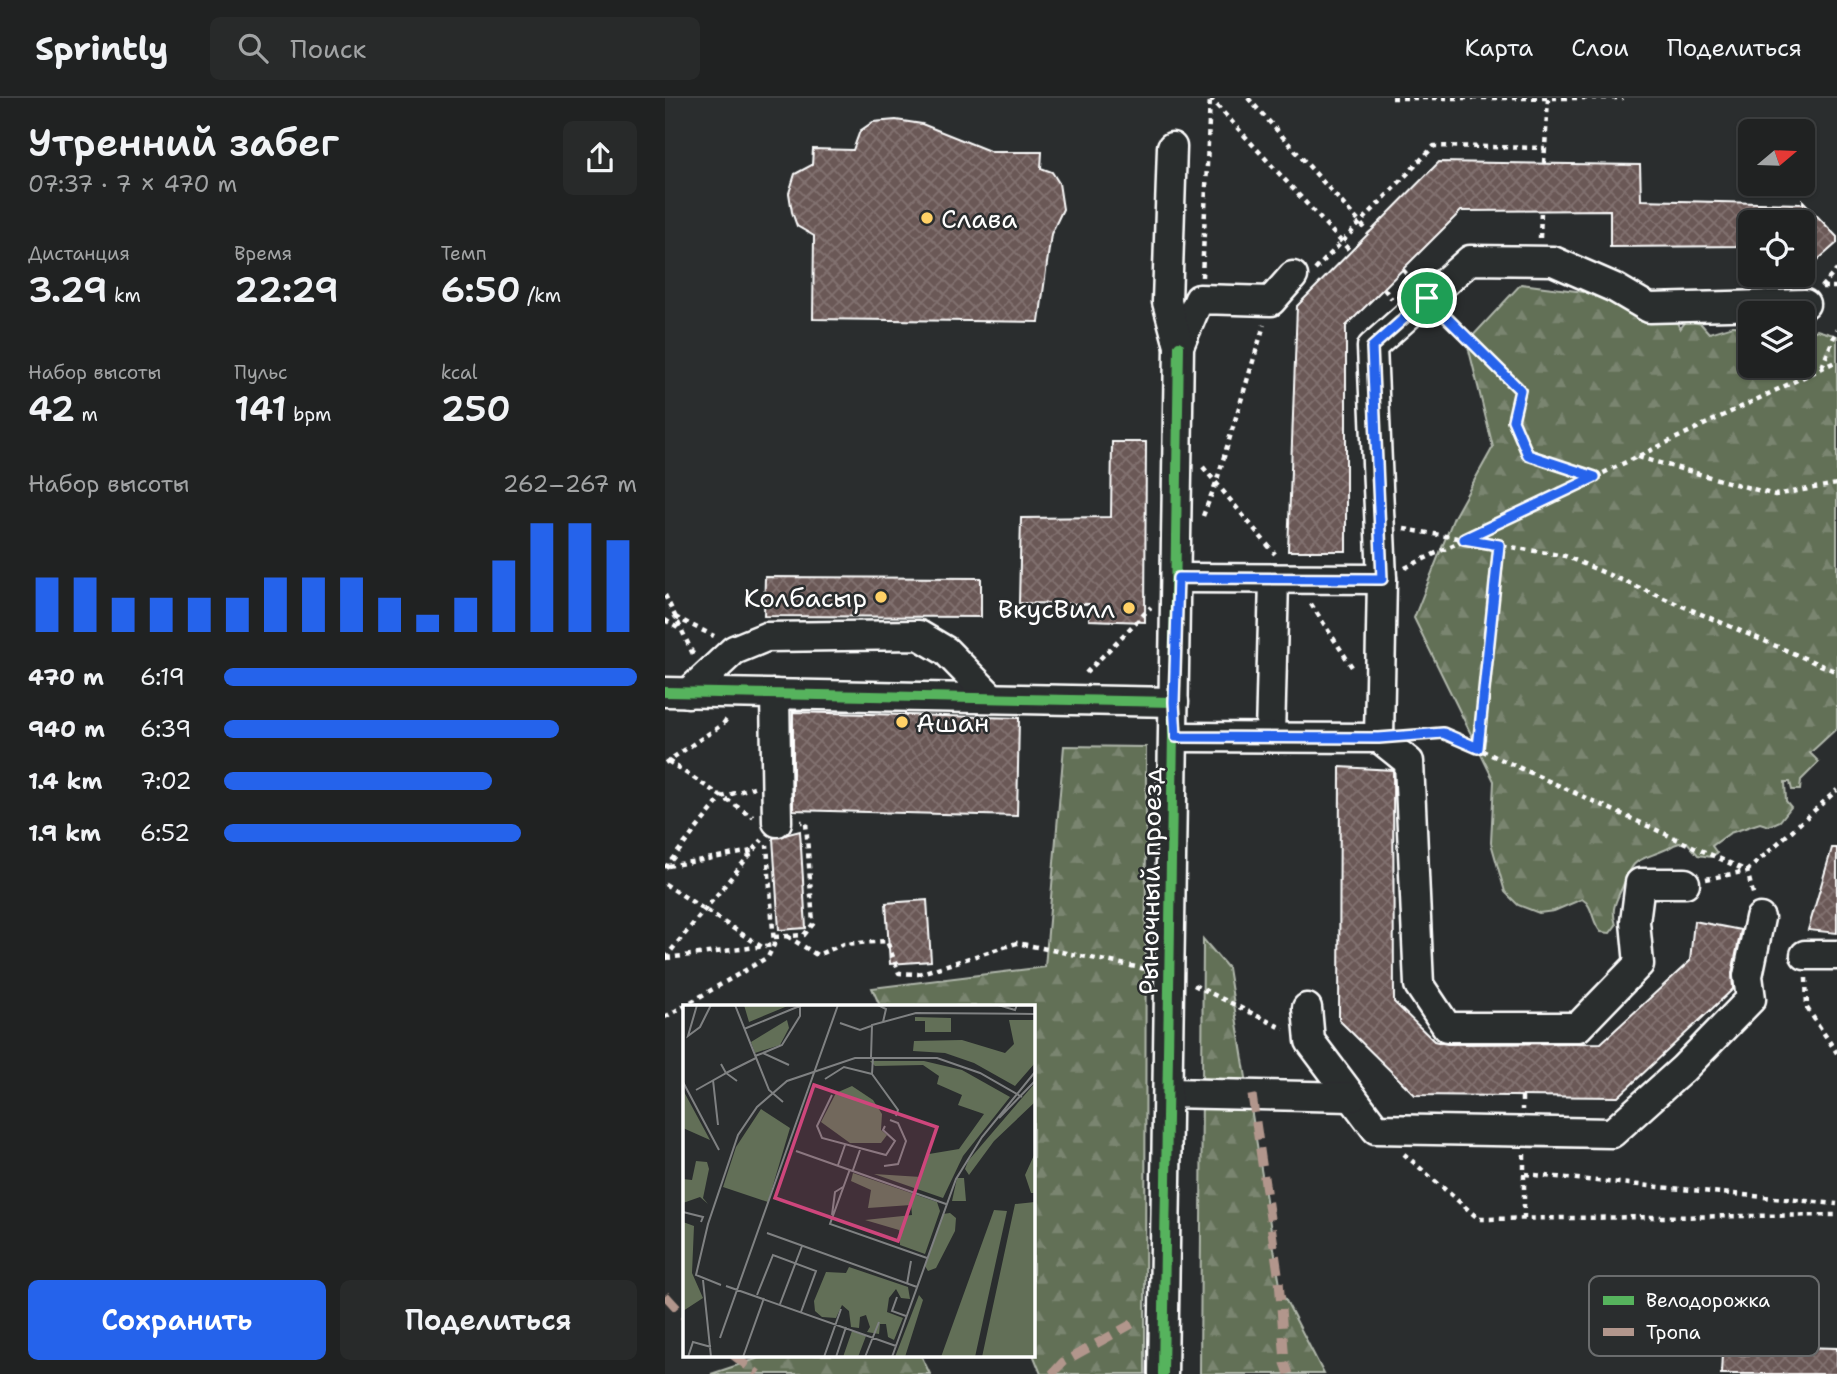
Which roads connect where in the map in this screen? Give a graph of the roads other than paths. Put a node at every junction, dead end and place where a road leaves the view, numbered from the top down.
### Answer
1 (1173, 146) dead end
2 (1299, 278) road end
3 (1813, 295) road end
4 (1179, 346) junction
5 (1178, 578) junction
6 (1382, 579) junction
7 (1274, 580) junction
8 (676, 693) edge
9 (775, 694) junction
10 (992, 698) junction
11 (1174, 702) junction
12 (1270, 736) junction
13 (1176, 737) junction
14 (1379, 738) junction
15 (777, 822) road end
16 (1685, 883) dead end
17 (1760, 918) dead end
18 (1805, 955) road end
19 (1837, 955) edge
20 (1307, 1008) dead end
21 (1169, 1094) junction
22 (1352, 1097) junction
23 (1163, 1374) edge

1 - 4 street
2 - 4 street
3 - 6 street
4 - 5 street, Рыночный проезд
5 - 7 street
5 - 11 street, Рыночный проезд
6 - 7 street
6 - 14 street
7 - 12 street
8 - 9 street
8 - 10 street
9 - 10 street
9 - 15 street
10 - 11 street
11 - 13 street, Рыночный проезд
12 - 13 street
12 - 14 street
13 - 21 street, Рыночный проезд
14 - 16 street
17 - 22 street
18 - 19 street
20 - 22 street
21 - 22 street
21 - 23 street, Рыночный проезд

